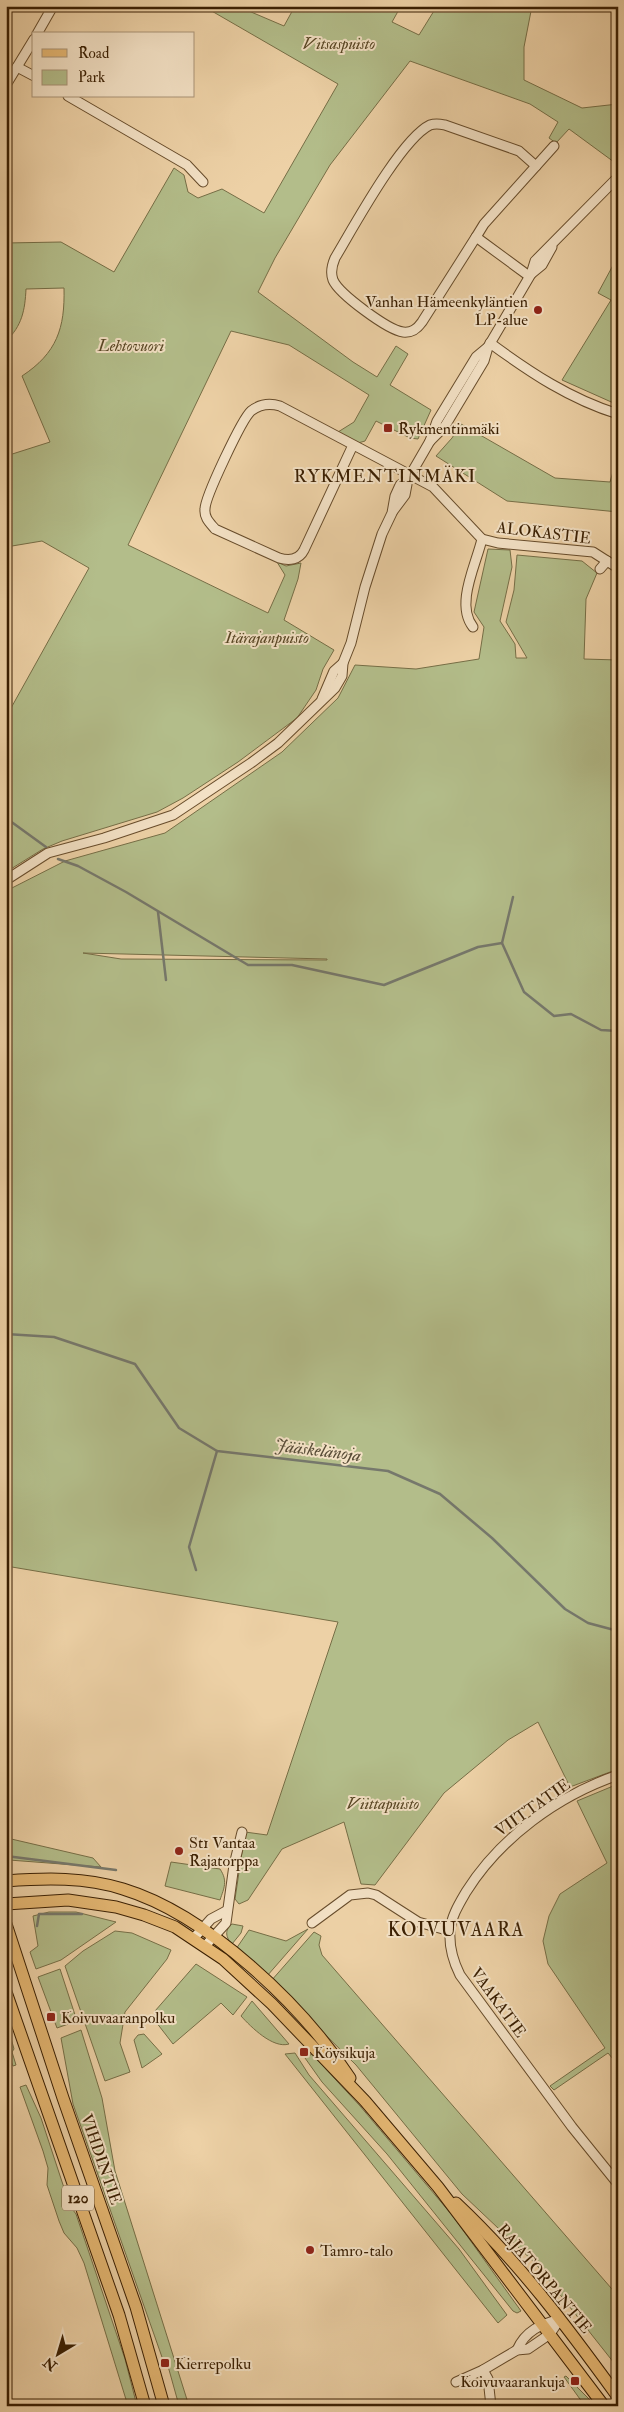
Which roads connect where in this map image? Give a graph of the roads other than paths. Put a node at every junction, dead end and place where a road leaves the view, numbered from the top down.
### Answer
1 (52, 6) edge
2 (38, 32) edge
3 (32, 42) edge
4 (17, 67) junction
5 (32, 75) edge
6 (6, 85) edge
7 (71, 98) edge
8 (554, 146) dead end
9 (536, 166) junction
10 (618, 170) edge
11 (615, 179) edge
12 (203, 182) dead end
13 (476, 237) junction
14 (530, 275) junction
15 (489, 345) junction
16 (618, 414) edge
17 (353, 445) junction
18 (409, 477) junction
19 (482, 539) junction
20 (607, 561) junction
21 (618, 568) edge
22 (600, 569) dead end
23 (473, 627) dead end
24 (6, 880) edge
25 (618, 1775) edge
26 (242, 1832) dead end
27 (6, 1881) edge
28 (6, 1904) edge
29 (226, 1911) junction
30 (312, 1923) dead end
31 (6, 1924) edge
32 (202, 1928) junction
33 (450, 1931) junction
34 (214, 1937) junction
35 (193, 1939) junction
36 (205, 1946) junction
37 (6, 1992) edge
38 (365, 2101) junction
39 (618, 2184) edge
40 (438, 2187) junction
41 (560, 2319) junction
42 (542, 2324) junction
43 (550, 2334) junction
44 (517, 2350) junction
45 (483, 2370) junction
46 (456, 2382) dead end
47 (618, 2397) edge
48 (145, 2406) edge
49 (164, 2406) edge
50 (491, 2406) edge
51 (604, 2406) edge

1 - 2 street
3 - 4 street
4 - 5 street
4 - 6 street
7 - 12 street
8 - 9 street
9 - 13 street
9 - 13 street
10 - 11 street
11 - 14 street
13 - 14 street
14 - 15 street
15 - 16 street
15 - 18 street
17 - 17 street
17 - 18 street, ALOKASTIE
18 - 19 street, ALOKASTIE
18 - 24 street
19 - 20 street, ALOKASTIE
19 - 23 street
20 - 21 street, ALOKASTIE
20 - 22 street, ALOKASTIE
25 - 33 street, VIITTATIE
26 - 29 street
27 - 32 main road, RAJATORPANTIE
28 - 35 main road, RAJATORPANTIE
29 - 32 street
29 - 34 street
30 - 33 street
31 - 49 main road, VIHDINTIE / 120
32 - 34 main road, RAJATORPANTIE
32 - 35 street
33 - 39 street, VAAKATIE
34 - 36 street
34 - 38 main road, RAJATORPANTIE
35 - 36 main road, RAJATORPANTIE
36 - 38 main road, RAJATORPANTIE
37 - 48 main road, 120
38 - 40 main road, RAJATORPANTIE
40 - 41 main road, RAJATORPANTIE
40 - 42 main road, RAJATORPANTIE
41 - 42 street
41 - 43 street
41 - 47 main road, RAJATORPANTIE
42 - 43 main road, RAJATORPANTIE
42 - 44 street
43 - 44 street
43 - 51 main road, RAJATORPANTIE
44 - 45 street
45 - 46 street
45 - 50 street

